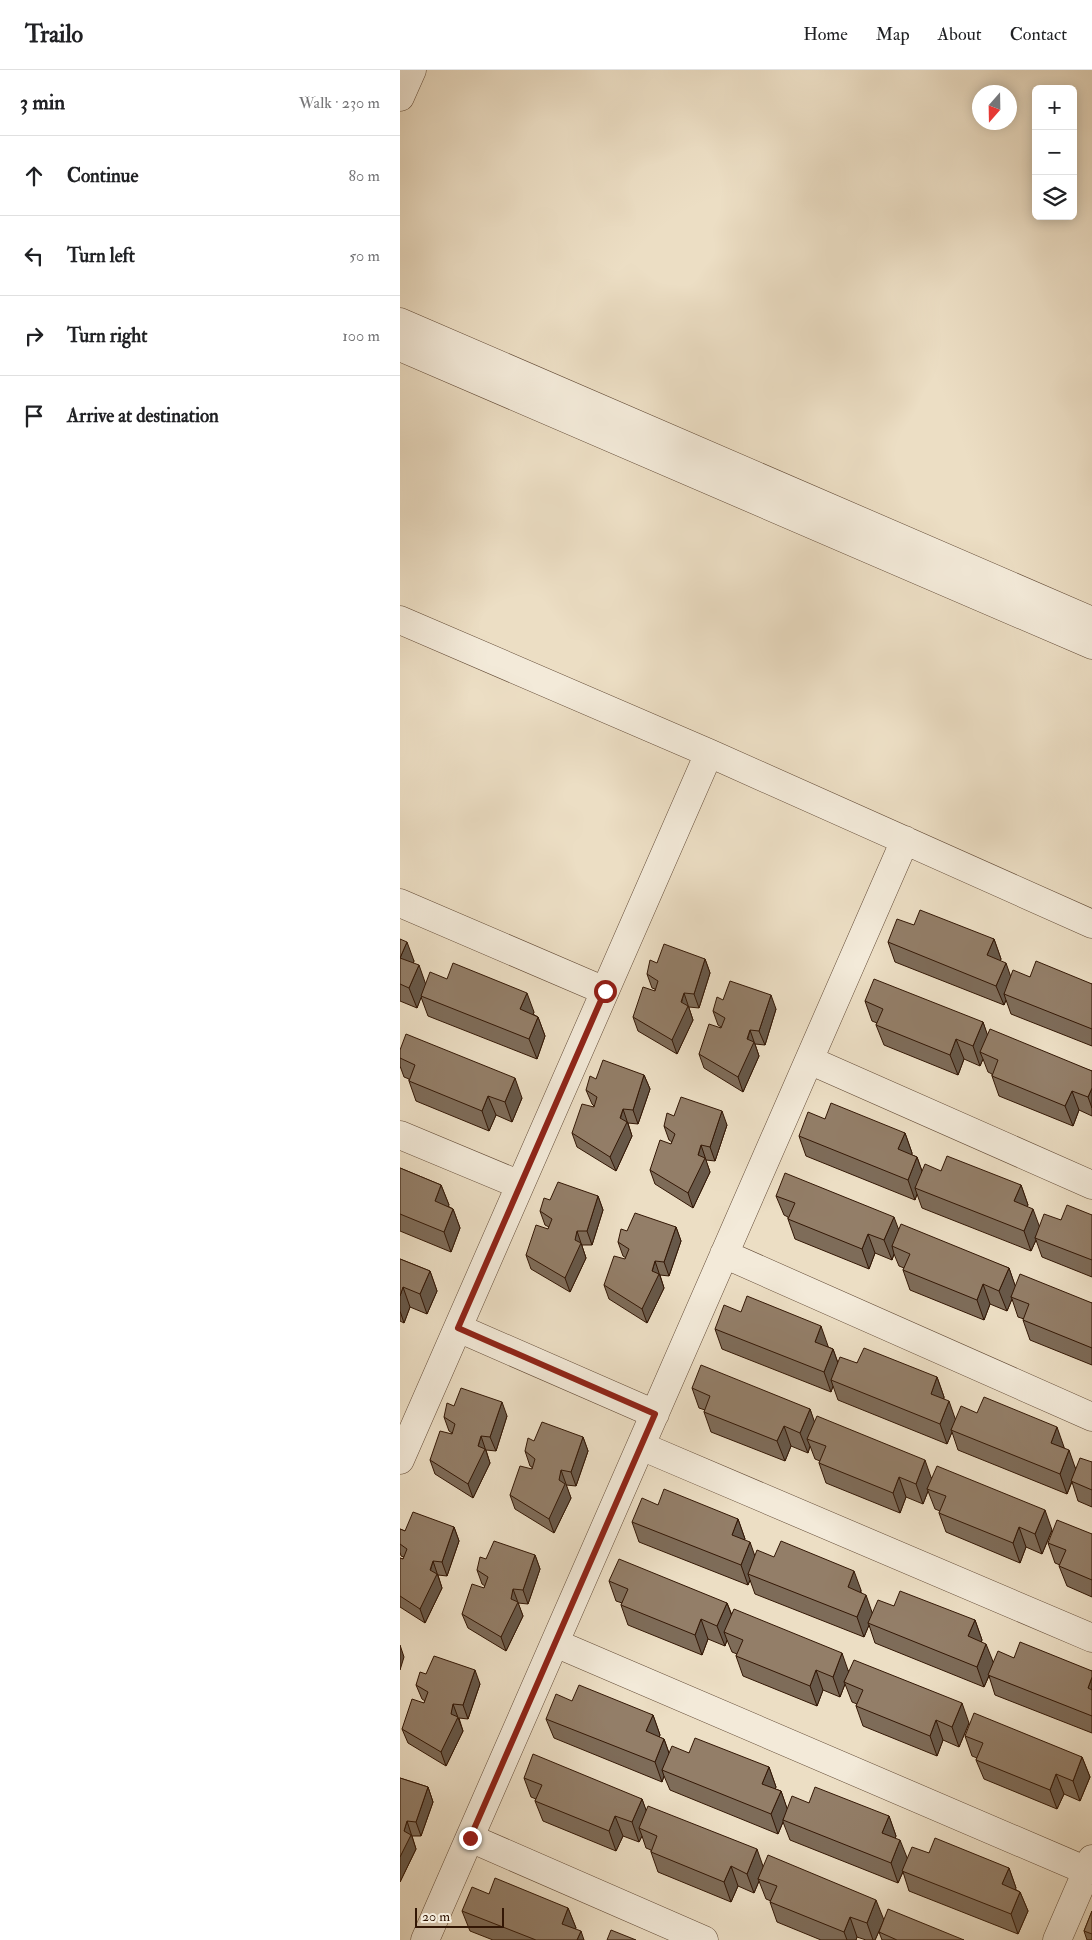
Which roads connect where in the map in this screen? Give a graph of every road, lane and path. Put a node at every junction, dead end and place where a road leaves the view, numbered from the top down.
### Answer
1 (412, 70) edge
2 (400, 97) edge
3 (400, 322) edge
4 (400, 347) edge
5 (400, 620) edge
6 (1092, 621) edge
7 (1092, 645) edge
8 (709, 753) junction
9 (905, 840) junction
10 (400, 903) edge
11 (1092, 924) edge
12 (605, 991) junction
13 (809, 1060) junction
14 (400, 1135) edge
15 (520, 1185) junction
16 (1092, 1185) edge
17 (724, 1254) junction
18 (458, 1328) junction
19 (655, 1414) junction
20 (1092, 1417) edge
21 (641, 1446) junction
22 (400, 1460) edge
23 (1092, 1638) edge
24 (555, 1643) junction
25 (470, 1838) junction
26 (1089, 1865) edge
27 (425, 1940) edge
28 (704, 1940) edge
29 (1057, 1940) edge

1 - 2 street
3 - 6 street
4 - 7 street
5 - 8 street
8 - 9 street
8 - 12 street
9 - 11 street
9 - 13 street
10 - 12 street
12 - 15 street
13 - 16 street
13 - 17 street
14 - 15 street
15 - 18 street
17 - 19 street
17 - 20 street
18 - 19 street
18 - 22 street
19 - 21 street
21 - 23 street
21 - 24 street
24 - 25 street
24 - 26 street
25 - 27 street
25 - 28 street
26 - 29 street

